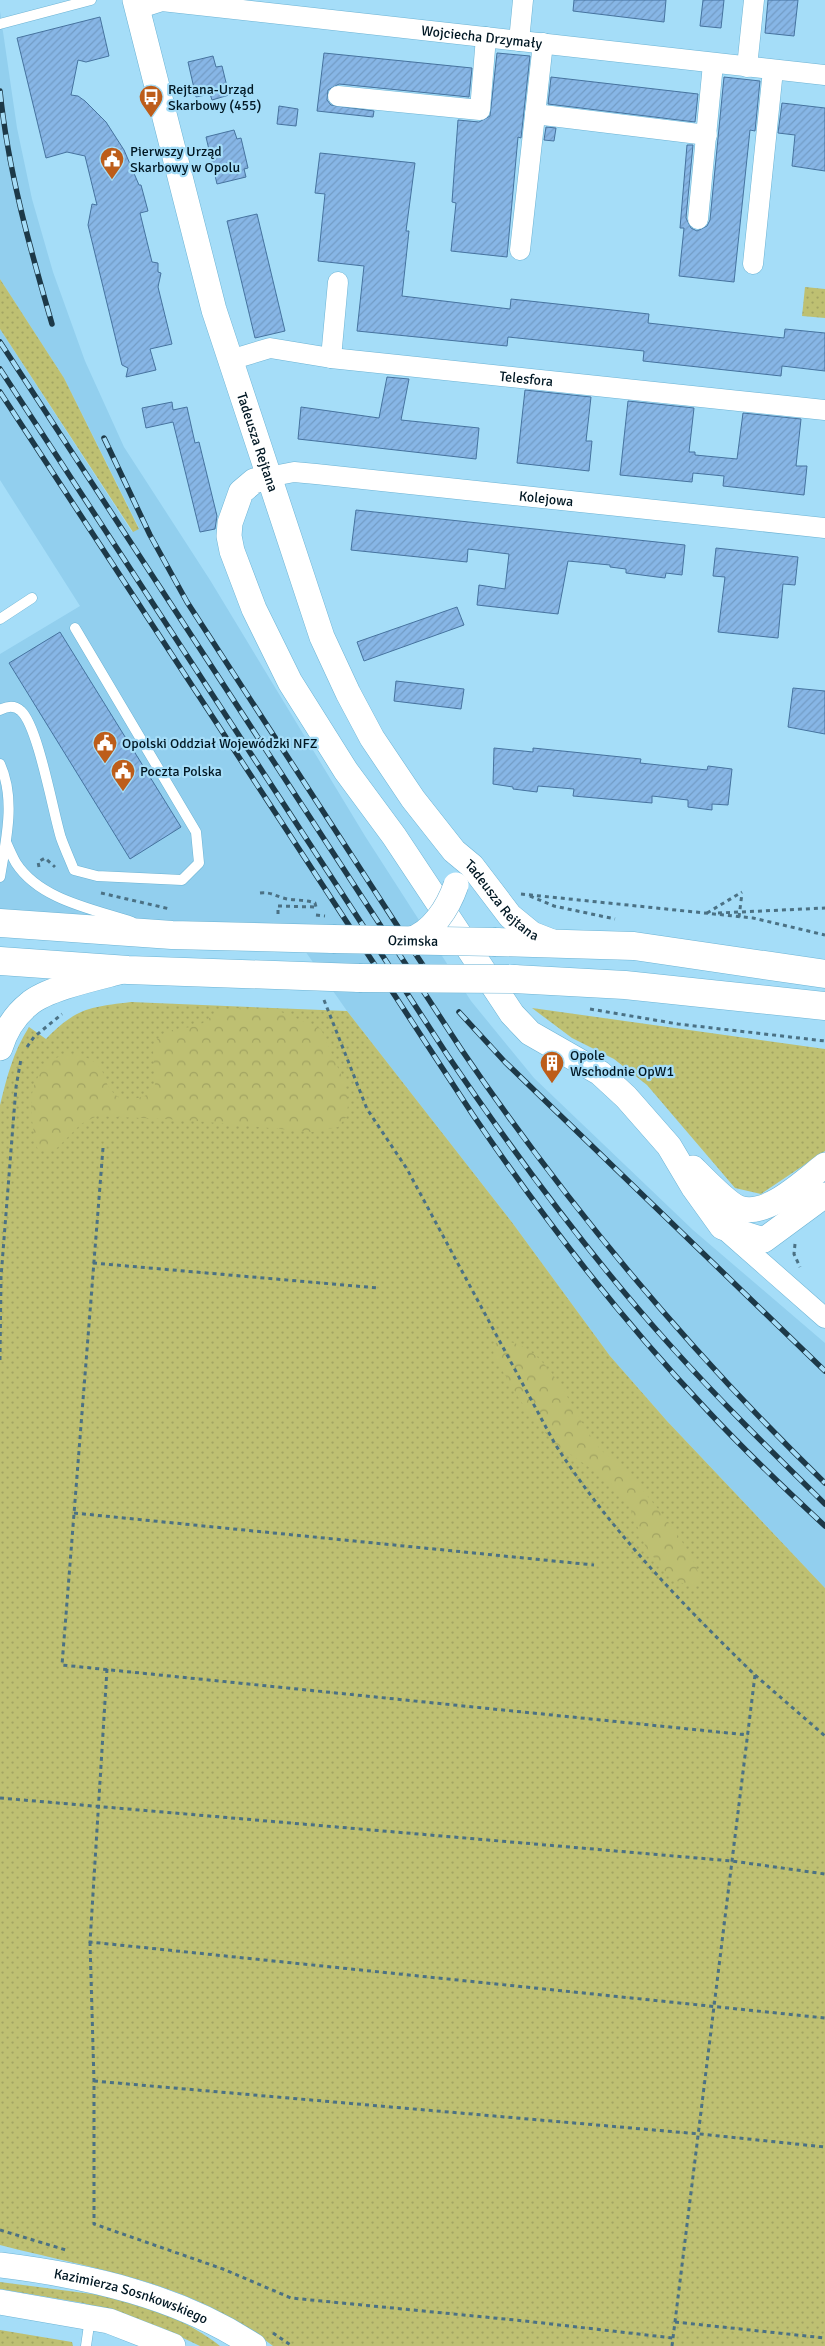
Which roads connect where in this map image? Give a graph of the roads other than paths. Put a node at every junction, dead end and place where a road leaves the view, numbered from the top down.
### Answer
1 (91, 0) edge
2 (523, 0) edge
3 (754, 0) edge
4 (136, 4) edge
5 (0, 24) edge
6 (486, 37) junction
7 (519, 41) junction
8 (543, 43) junction
9 (713, 64) junction
10 (748, 67) junction
11 (773, 70) junction
12 (825, 75) edge
13 (338, 96) dead end
14 (535, 114) junction
15 (707, 135) junction
16 (698, 219) dead end
17 (520, 250) dead end
18 (753, 264) dead end
19 (338, 282) dead end
20 (331, 358) junction
21 (230, 360) junction
22 (825, 410) edge
23 (268, 476) junction
24 (825, 528) edge
25 (32, 598) dead end
26 (0, 619) edge
27 (74, 628) dead end
28 (0, 710) edge
29 (0, 764) edge
30 (6, 842) junction
31 (454, 851) junction
32 (0, 877) edge
33 (171, 922) junction
34 (0, 923) edge
35 (409, 940) junction
36 (555, 943) junction
37 (0, 961) edge
38 (128, 970) junction
39 (825, 974) edge
40 (823, 1006) edge
41 (0, 1048) edge
42 (669, 1146) junction
43 (825, 1165) edge
44 (825, 1195) edge
45 (739, 1208) junction
46 (722, 1227) junction
47 (764, 1240) junction
48 (788, 1284) junction
49 (825, 1318) edge
50 (0, 2255) edge
51 (0, 2265) edge
52 (64, 2274) junction
53 (0, 2302) edge
54 (90, 2317) junction
55 (86, 2346) edge
56 (173, 2346) edge
57 (254, 2346) edge

1 - 5 lane
2 - 7 street
3 - 10 street
4 - 6 street, Wojciecha Drzymały
4 - 21 street, Tadeusza Rejtana
6 - 7 street, Wojciecha Drzymały
6 - 13 street
7 - 8 street, Wojciecha Drzymały
8 - 9 street, Wojciecha Drzymały
8 - 14 street
9 - 10 street, Wojciecha Drzymały
9 - 15 street
10 - 11 street, Wojciecha Drzymały
11 - 12 street, Wojciecha Drzymały
11 - 18 street
14 - 15 street
14 - 17 street
15 - 16 street
19 - 20 street
20 - 21 street, Telesfora
20 - 22 street, Telesfora
21 - 23 street, Tadeusza Rejtana
23 - 24 street, Kolejowa
23 - 31 street, Tadeusza Rejtana
23 - 42 street
25 - 26 lane
27 - 28 lane
29 - 30 lane
30 - 32 lane
30 - 33 lane
31 - 35 street, Tadeusza Rejtana, bridge
31 - 36 street, Tadeusza Rejtana
33 - 34 main road, Ozimska
33 - 35 main road, Ozimska, bridge
35 - 36 main road, Ozimska, bridge
36 - 39 main road, Ozimska
37 - 38 main road
38 - 40 main road, bridge
38 - 41 street
42 - 45 street
42 - 46 street
43 - 45 street
44 - 47 street
45 - 47 street
46 - 47 street
46 - 48 street
47 - 48 street
48 - 49 street
50 - 52 street
51 - 52 street, Kazimierza Sosnkowskiego
52 - 57 street, Kazimierza Sosnkowskiego
53 - 54 street
54 - 55 lane
54 - 56 street

